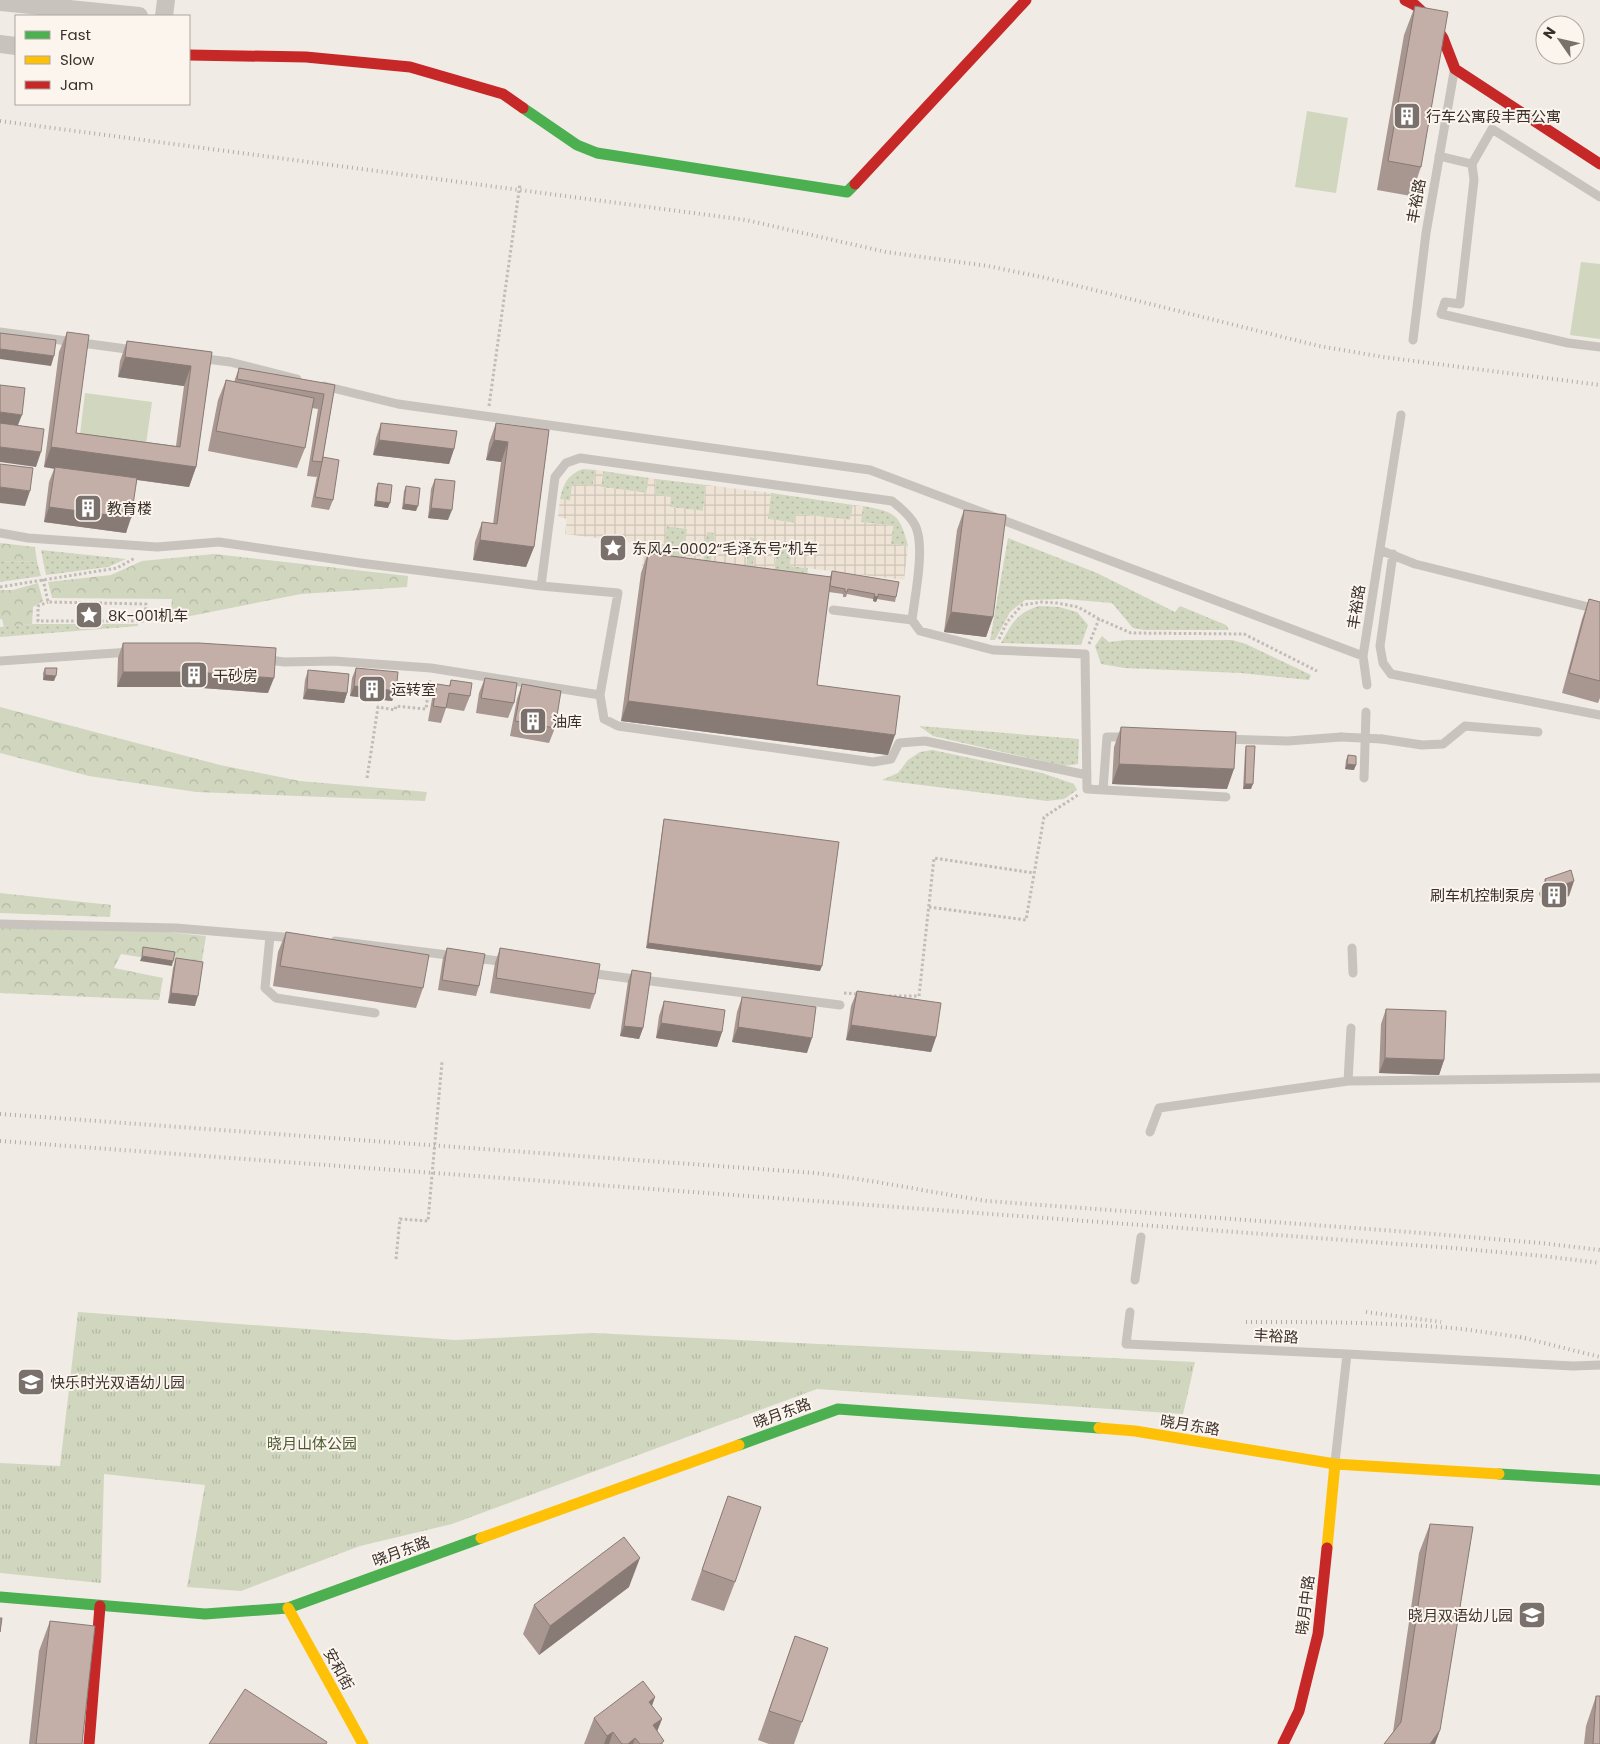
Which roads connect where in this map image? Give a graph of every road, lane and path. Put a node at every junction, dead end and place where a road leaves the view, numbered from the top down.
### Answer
1 (166, 0) edge
2 (1026, 0) edge
3 (1405, 0) edge
4 (0, 2) edge
5 (129, 15) edge
6 (164, 15) edge
7 (0, 44) edge
8 (15, 46) edge
9 (190, 55) edge
10 (1455, 69) junction
11 (1439, 156) junction
12 (1472, 164) junction
13 (1600, 164) edge
14 (520, 184) dead end
15 (1600, 197) edge
16 (0, 332) edge
17 (1412, 340) dead end
18 (1600, 347) edge
19 (145, 351) edge
20 (192, 358) edge
21 (1401, 415) dead end
22 (488, 417) junction
23 (0, 533) edge
24 (157, 547) junction
25 (1380, 550) junction
26 (1393, 554) junction
27 (43, 579) junction
28 (541, 586) junction
29 (0, 587) edge
30 (48, 602) junction
31 (833, 610) dead end
32 (1600, 610) edge
33 (1099, 619) junction
34 (912, 620) junction
35 (993, 650) junction
36 (138, 652) edge
37 (1086, 654) junction
38 (1363, 656) junction
39 (257, 659) edge
40 (0, 661) edge
41 (431, 668) junction
42 (1317, 671) dead end
43 (1366, 685) dead end
44 (600, 695) junction
45 (1366, 712) dead end
46 (1600, 716) edge
47 (1538, 732) dead end
48 (1136, 737) edge
49 (1212, 739) edge
50 (1087, 775) junction
51 (367, 778) dead end
52 (1364, 778) dead end
53 (1087, 789) junction
54 (1103, 790) junction
55 (1226, 797) dead end
56 (1034, 873) junction
57 (929, 907) junction
58 (0, 924) edge
59 (270, 936) junction
60 (308, 939) edge
61 (328, 940) edge
62 (1352, 948) dead end
63 (514, 963) edge
64 (583, 972) edge
65 (1353, 973) dead end
66 (839, 993) dead end
67 (859, 994) edge
68 (886, 996) edge
69 (840, 1005) dead end
70 (374, 1013) dead end
71 (1351, 1028) dead end
72 (442, 1062) dead end
73 (1600, 1078) edge
74 (1348, 1081) junction
75 (1150, 1132) dead end
76 (1140, 1237) dead end
77 (396, 1258) dead end
78 (1135, 1280) dead end
79 (1130, 1312) dead end
80 (1347, 1354) junction
81 (1600, 1365) edge
82 (1335, 1464) junction
83 (1600, 1480) edge
84 (0, 1597) edge
85 (100, 1606) junction
86 (288, 1608) junction
87 (89, 1744) edge
88 (363, 1744) edge
89 (1284, 1744) edge

1 - 6 street
2 - 9 street
3 - 10 street, 丰裕路
4 - 5 street
7 - 8 street
10 - 11 lane, 丰裕路
10 - 13 street
11 - 12 lane
11 - 17 lane, 丰裕路
12 - 15 lane
12 - 18 lane
14 - 22 path
16 - 19 lane
20 - 22 lane
21 - 25 lane, 丰裕路
22 - 38 lane
23 - 24 lane
24 - 27 path
24 - 28 lane
25 - 26 lane
25 - 38 lane, 丰裕路
26 - 32 lane
26 - 46 lane
27 - 29 path
27 - 30 path
28 - 34 lane
28 - 44 lane
30 - 30 path
31 - 34 lane
33 - 35 path
33 - 37 path
33 - 42 path
34 - 35 lane
35 - 37 lane
36 - 40 lane
37 - 50 lane
38 - 43 lane, 丰裕路
39 - 41 lane
41 - 44 lane
41 - 51 path
44 - 50 lane
45 - 52 lane
47 - 49 lane, bridge
48 - 54 lane
50 - 53 lane
53 - 54 lane
53 - 56 path
54 - 55 lane
56 - 57 path
56 - 57 path
57 - 68 path
58 - 59 lane
59 - 60 lane
59 - 70 lane
61 - 63 lane
62 - 65 lane
64 - 69 lane
66 - 67 path
71 - 74 lane
72 - 77 path
73 - 74 lane
74 - 75 lane
76 - 78 lane
79 - 80 lane, 丰裕路
80 - 81 lane
80 - 82 lane
82 - 83 street, 晓月东路
82 - 86 street, 晓月东路
82 - 89 street, 晓月中路
84 - 85 street, 晓月东路
85 - 86 street, 晓月东路
85 - 87 street
86 - 88 street, 安和街

